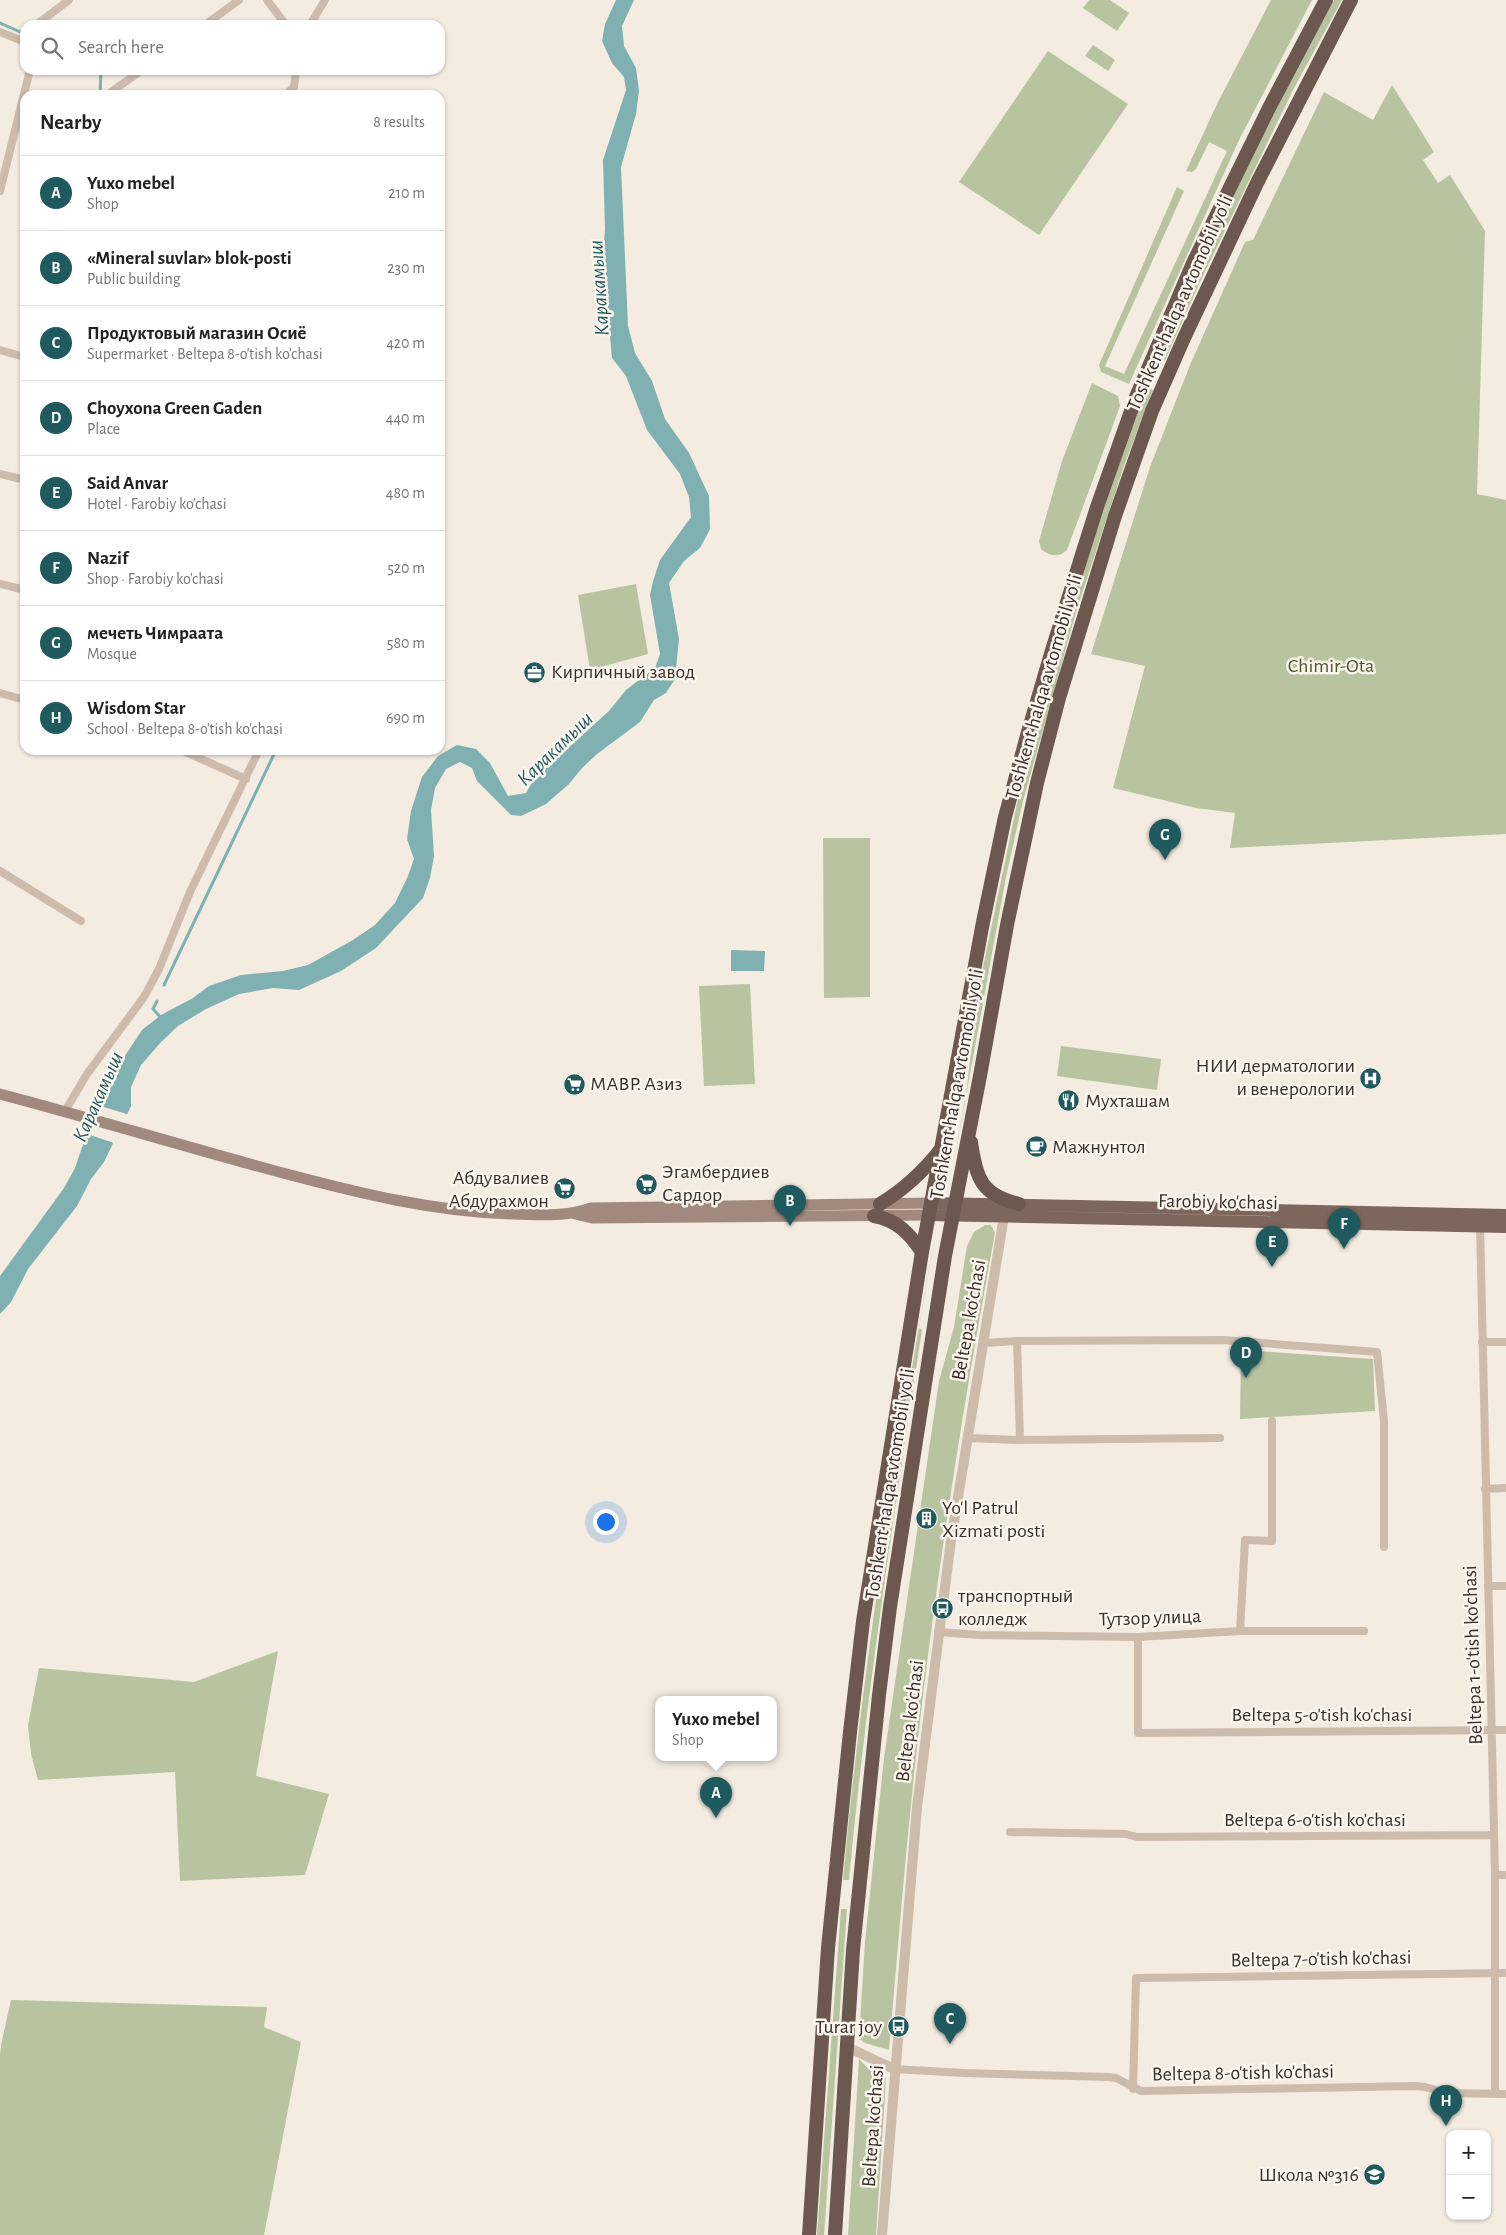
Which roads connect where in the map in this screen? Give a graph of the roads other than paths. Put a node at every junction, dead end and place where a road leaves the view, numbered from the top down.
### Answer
1 (68, 0) edge
2 (240, 0) edge
3 (267, 0) edge
4 (326, 0) edge
5 (1326, 0) edge
6 (1351, 0) edge
7 (42, 20) edge
8 (212, 20) edge
9 (282, 20) edge
10 (313, 20) edge
11 (0, 32) edge
12 (20, 37) edge
13 (29, 75) edge
14 (135, 75) edge
15 (295, 75) edge
16 (25, 90) edge
17 (114, 90) edge
18 (293, 90) edge
19 (20, 110) edge
20 (0, 191) edge
21 (0, 350) edge
22 (20, 355) edge
23 (1147, 369) junction
24 (1166, 378) junction
25 (0, 474) edge
26 (20, 479) edge
27 (0, 584) edge
28 (20, 589) edge
29 (0, 693) edge
30 (20, 699) edge
31 (192, 755) edge
32 (257, 755) edge
33 (246, 779) junction
34 (0, 871) edge
35 (81, 921) dead end
36 (0, 1094) edge
37 (65, 1111) junction
38 (969, 1132) junction
39 (943, 1146) junction
40 (1019, 1204) junction
41 (931, 1209) junction
42 (877, 1210) junction
43 (955, 1210) junction
44 (1506, 1215) edge
45 (1004, 1216) junction
46 (1481, 1220) junction
47 (1506, 1227) edge
48 (922, 1252) junction
49 (1017, 1341) junction
50 (1482, 1342) junction
51 (1506, 1342) edge
52 (983, 1343) junction
53 (1272, 1421) dead end
54 (967, 1438) junction
55 (1220, 1438) dead end
56 (1020, 1440) junction
57 (1506, 1488) edge
58 (1485, 1489) junction
59 (1384, 1547) dead end
60 (1488, 1586) junction
61 (1506, 1586) edge
62 (1240, 1631) junction
63 (1364, 1631) dead end
64 (938, 1632) junction
65 (1138, 1637) junction
66 (1492, 1730) junction
67 (1506, 1730) edge
68 (1010, 1832) dead end
69 (1493, 1836) junction
70 (1495, 1875) junction
71 (1506, 1875) edge
72 (833, 1900) junction
73 (858, 1902) junction
74 (1506, 1973) edge
75 (1495, 1974) junction
76 (847, 2047) junction
77 (894, 2068) junction
78 (1133, 2088) junction
79 (1495, 2094) junction
80 (1506, 2094) edge
81 (809, 2235) edge
82 (835, 2235) edge
83 (882, 2235) edge

1 - 7 street
2 - 8 street
3 - 9 street
4 - 10 street
5 - 23 highway, Toshkent halqa avtomobil yo'li
6 - 24 highway, Toshkent halqa avtomobil yo'li
11 - 12 street
13 - 16 street
14 - 17 street
15 - 18 street
19 - 20 street
21 - 22 street
23 - 24 highway
23 - 39 highway, Toshkent halqa avtomobil yo'li
24 - 38 highway, Toshkent halqa avtomobil yo'li
25 - 26 street
27 - 28 street
29 - 30 street
31 - 33 street
32 - 33 street
33 - 37 street
34 - 35 street
36 - 37 main road
37 - 42 main road
38 - 40 highway
38 - 43 highway, Toshkent halqa avtomobil yo'li
39 - 41 highway, Toshkent halqa avtomobil yo'li
39 - 42 highway
40 - 43 main road, Farobiy ko'chasi
40 - 46 main road, Farobiy ko'chasi
41 - 42 main road
41 - 43 main road, Farobiy ko'chasi
41 - 48 highway, Toshkent halqa avtomobil yo'li
42 - 48 highway
43 - 45 main road, Farobiy ko'chasi
43 - 73 highway, Toshkent halqa avtomobil yo'li
44 - 46 main road, Farobiy ko'chasi
45 - 46 main road, Farobiy ko'chasi
45 - 52 street, Beltepa ko'chasi
46 - 47 main road, Farobiy ko'chasi
46 - 50 street, Beltepa 1-o'tish ko'chasi
48 - 72 highway, Toshkent halqa avtomobil yo'li
49 - 52 street
49 - 56 street
49 - 59 street
50 - 51 street
50 - 58 street, Beltepa 1-o'tish ko'chasi
52 - 54 street, Beltepa ko'chasi
53 - 62 street
54 - 56 street
54 - 64 street, Beltepa ko'chasi
55 - 56 street
57 - 58 street
58 - 60 street, Beltepa 1-o'tish ko'chasi
60 - 61 street
60 - 66 street, Beltepa 1-o'tish ko'chasi
62 - 63 street, Тутзор улица
62 - 65 street, Тутзор улица
64 - 65 street, Тутзор улица
64 - 77 street, Beltepa ko'chasi
65 - 66 street, Beltepa 5-o'tish ko'chasi
66 - 67 street, Beltepa 5-o'tish ko'chasi
66 - 69 street, Beltepa 1-o'tish ko'chasi
68 - 69 street, Beltepa 6-o'tish ko'chasi
69 - 70 street, Beltepa 1-o'tish ko'chasi
70 - 71 street
70 - 75 street, Beltepa 1-o'tish ko'chasi
72 - 73 highway
72 - 81 highway, Toshkent halqa avtomobil yo'li
73 - 76 highway, Toshkent halqa avtomobil yo'li
74 - 75 street, Beltepa 7-o'tish ko'chasi
75 - 78 street, Beltepa 7-o'tish ko'chasi
75 - 79 street, Beltepa 1-o'tish ko'chasi
76 - 77 street
76 - 82 highway, Toshkent halqa avtomobil yo'li
77 - 78 street, Beltepa 8-o'tish ko'chasi
77 - 83 street, Beltepa ko'chasi
78 - 79 street, Beltepa 8-o'tish ko'chasi
79 - 80 street, Beltepa 8-o'tish ko'chasi

